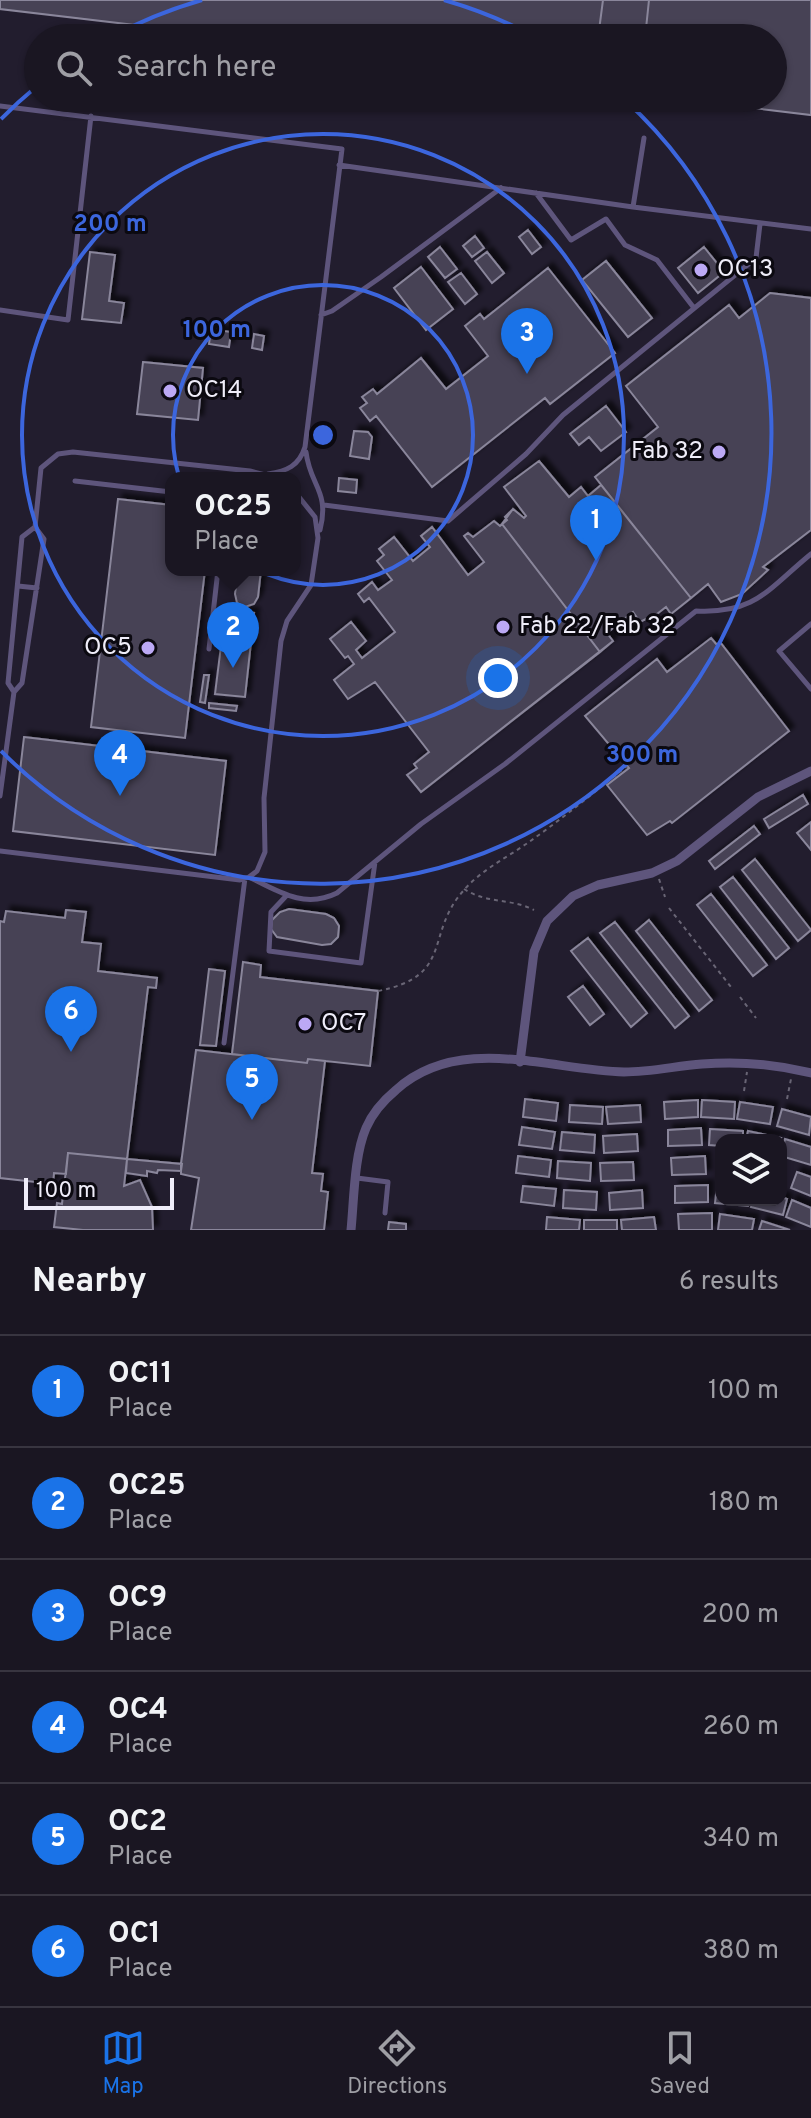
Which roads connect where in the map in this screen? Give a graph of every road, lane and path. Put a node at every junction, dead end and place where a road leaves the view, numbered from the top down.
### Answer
1 (0, 106) edge
2 (24, 109) edge
3 (55, 112) edge
4 (91, 116) junction
5 (644, 138) dead end
6 (339, 165) junction
7 (502, 187) junction
8 (536, 193) junction
9 (633, 207) junction
10 (760, 224) junction
11 (811, 229) edge
12 (694, 308) junction
13 (0, 310) edge
14 (321, 315) junction
15 (305, 447) junction
16 (231, 469) junction
17 (230, 472) edge
18 (253, 472) edge
19 (275, 472) edge
20 (75, 481) dead end
21 (165, 491) edge
22 (301, 500) edge
23 (324, 505) junction
24 (35, 527) junction
25 (318, 538) junction
26 (811, 554) edge
27 (217, 576) edge
28 (18, 586) junction
29 (37, 588) junction
30 (811, 624) edge
31 (209, 649) dead end
32 (811, 689) edge
33 (14, 692) junction
34 (2, 761) edge
35 (627, 766) dead end
36 (811, 771) edge
37 (0, 796) edge
38 (0, 851) edge
39 (375, 861) junction
40 (247, 878) junction
41 (659, 878) dead end
42 (464, 889) junction
43 (287, 895) junction
44 (665, 897) dead end
45 (669, 908) dead end
46 (534, 910) dead end
47 (731, 987) dead end
48 (378, 991) dead end
49 (740, 997) dead end
50 (756, 1018) dead end
51 (224, 1043) dead end
52 (520, 1062) junction
53 (747, 1071) dead end
54 (811, 1073) edge
55 (791, 1078) dead end
56 (744, 1091) dead end
57 (787, 1099) dead end
58 (357, 1178) junction
59 (385, 1213) dead end
60 (351, 1230) edge

1 - 2 lane
3 - 4 lane
4 - 6 lane
4 - 13 lane
5 - 9 lane
6 - 7 lane
6 - 14 lane
7 - 8 lane
7 - 14 lane
8 - 9 lane
8 - 12 lane
9 - 10 lane
10 - 11 lane
10 - 12 lane
12 - 23 lane
14 - 15 lane
15 - 19 lane
15 - 23 lane
16 - 17 lane
16 - 18 lane
16 - 24 lane
20 - 21 lane
22 - 25 lane
23 - 25 lane
24 - 28 lane
24 - 29 lane
25 - 40 lane
26 - 39 lane
27 - 31 lane
28 - 29 lane
28 - 33 lane
29 - 33 lane
30 - 32 lane
33 - 34 lane
34 - 37 lane
35 - 42 path
36 - 52 street
38 - 40 lane
39 - 43 lane
39 - 43 lane
40 - 43 lane
40 - 51 lane
41 - 44 path
42 - 46 path
42 - 48 path
45 - 47 path
49 - 50 path
52 - 54 street
52 - 58 street
53 - 56 path
55 - 57 path
58 - 59 lane
58 - 60 street

